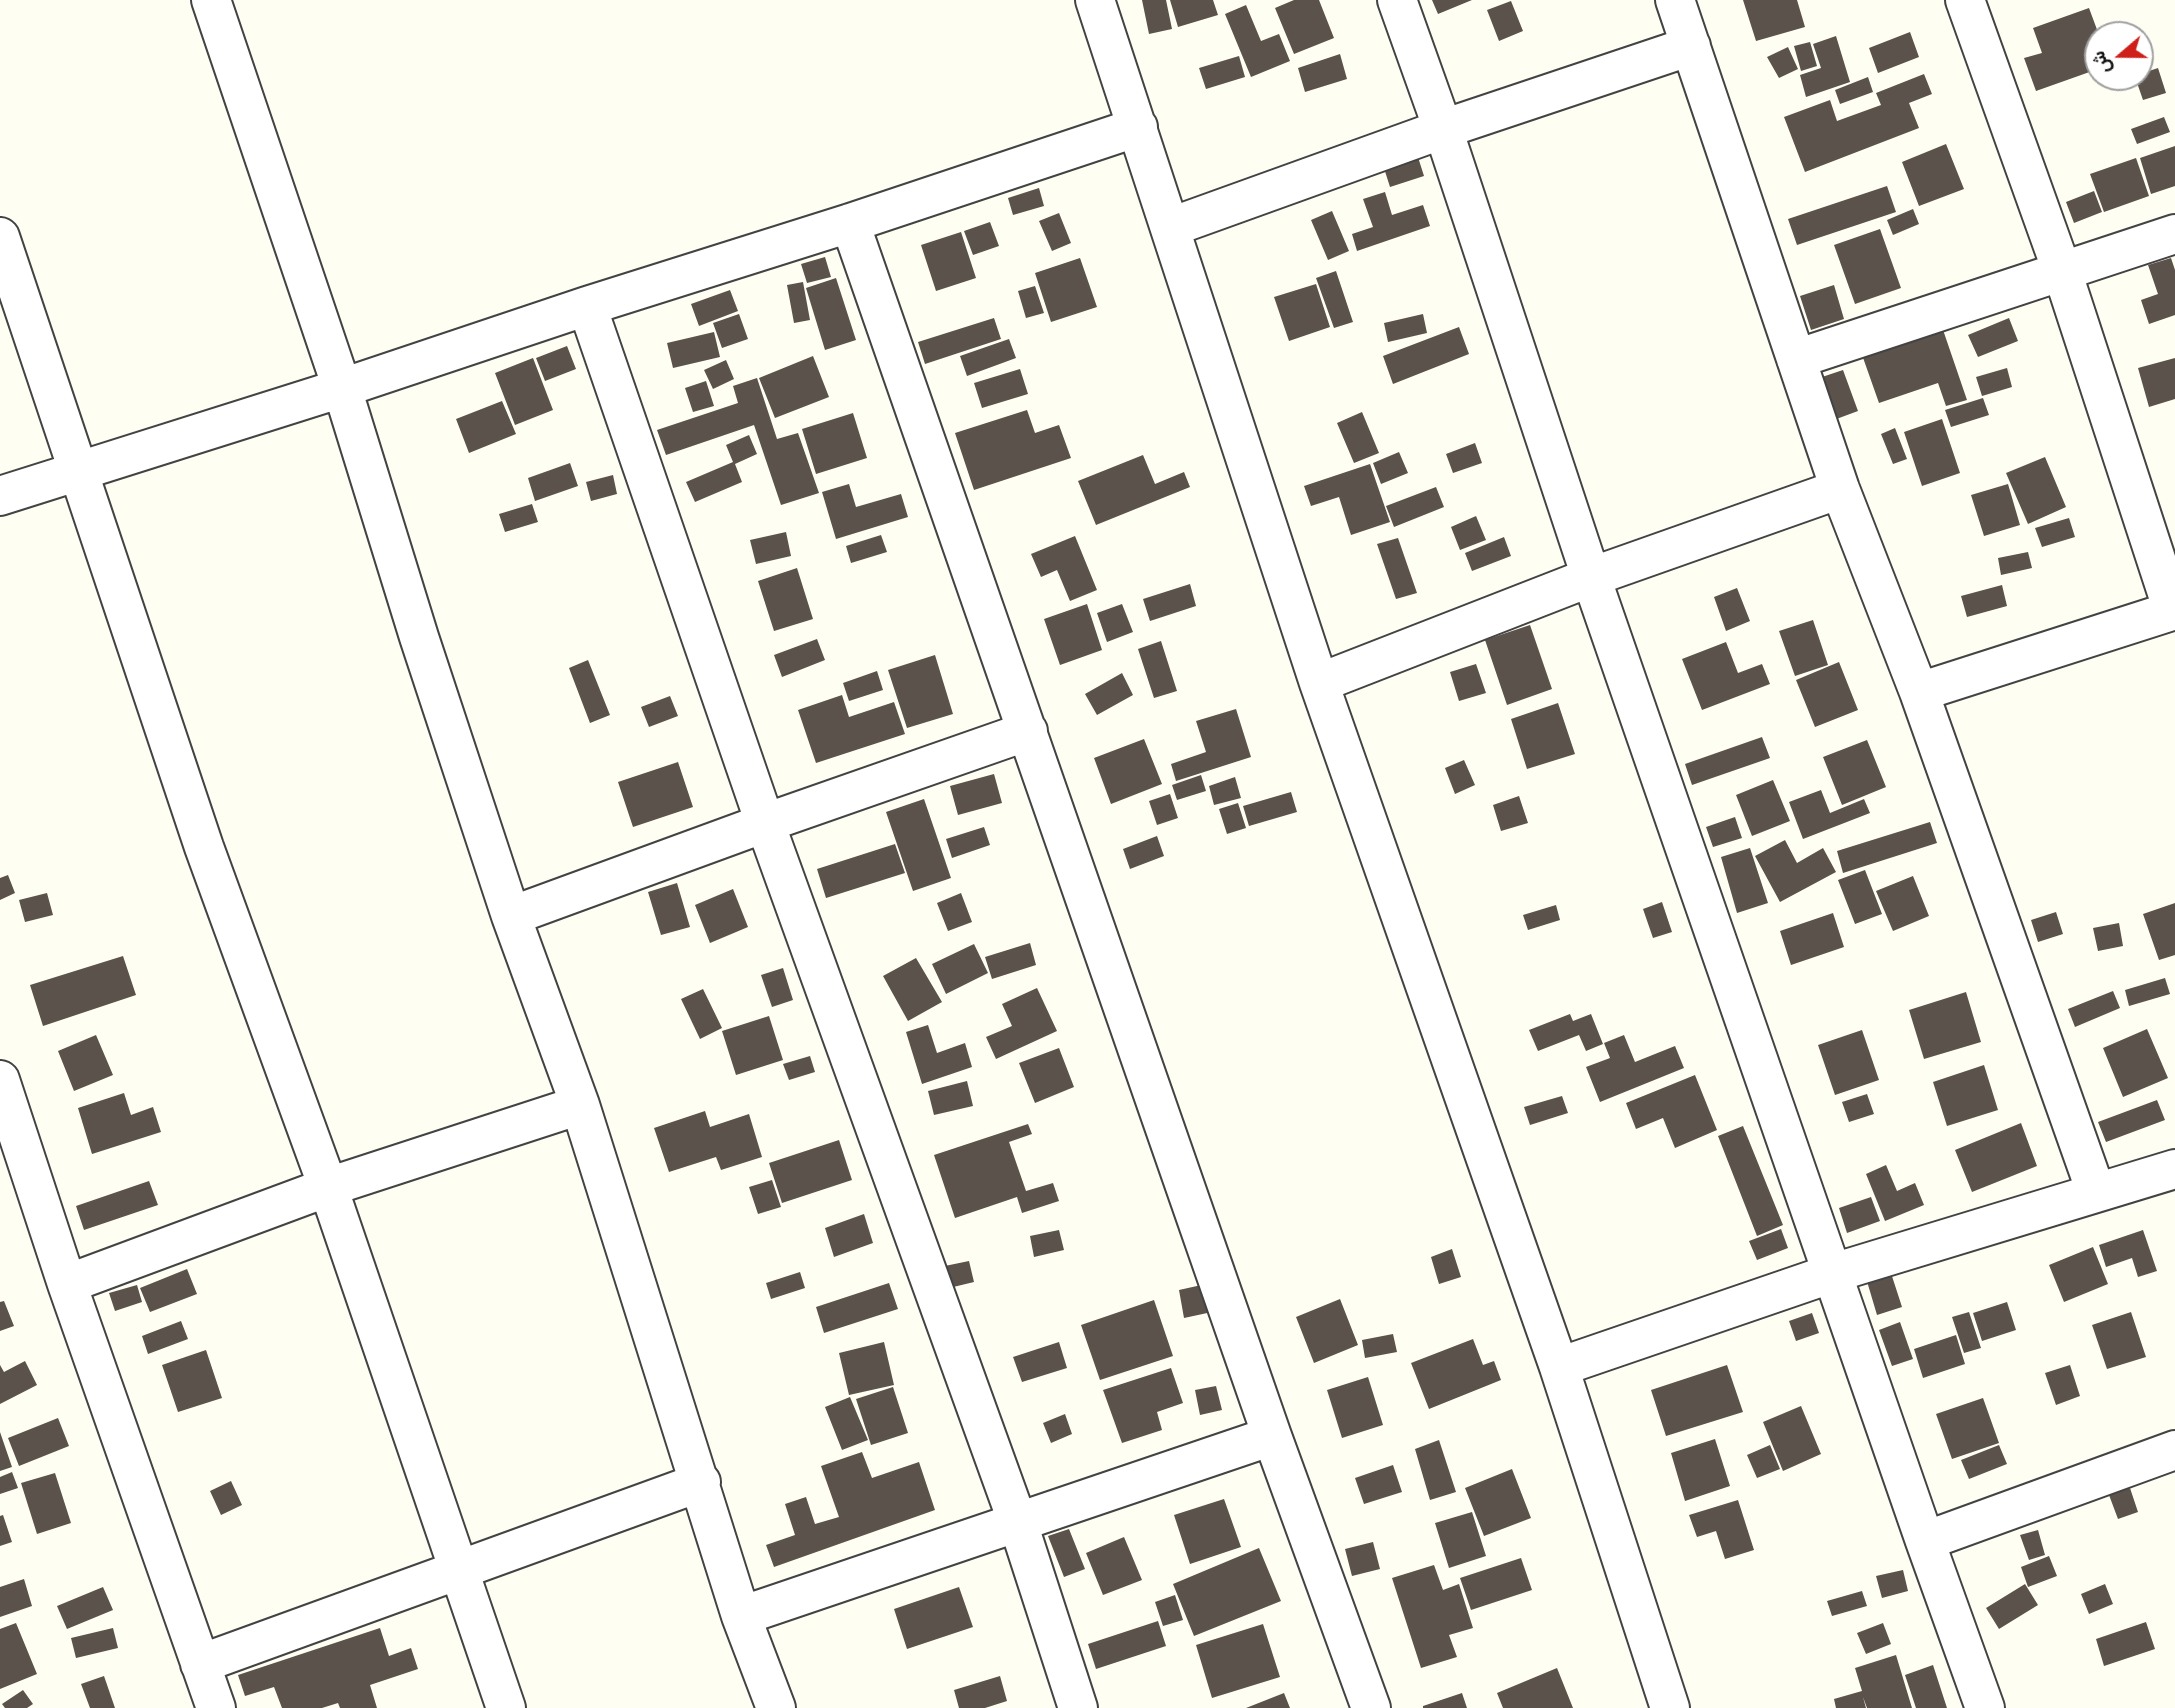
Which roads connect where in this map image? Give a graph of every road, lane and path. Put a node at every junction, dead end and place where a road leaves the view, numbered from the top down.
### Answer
1 (211, 0) edge
2 (1095, 0) edge
3 (1398, 0) edge
4 (1675, 0) edge
5 (1965, 0) edge
6 (1691, 46) junction
7 (1138, 127) junction
8 (1443, 129) junction
9 (850, 223) junction
10 (1171, 227) junction
11 (2175, 234) edge
12 (0, 237) edge
13 (2062, 271) junction
14 (587, 306) junction
15 (1796, 359) junction
16 (342, 388) junction
17 (79, 472) junction
18 (1840, 489) junction
19 (0, 496) edge
20 (1591, 577) junction
21 (2174, 611) edge
22 (1319, 683) junction
23 (1919, 692) junction
24 (1028, 731) junction
25 (765, 823) junction
26 (511, 916) junction
27 (2, 1090) edge
28 (580, 1105) junction
29 (2175, 1169) edge
30 (328, 1187) junction
31 (2096, 1192) junction
32 (1833, 1273) junction
33 (66, 1284) junction
34 (1559, 1367) junction
35 (1272, 1436) junction
36 (2175, 1450) edge
37 (701, 1482) junction
38 (1018, 1523) junction
39 (1925, 1541) junction
40 (458, 1571) junction
41 (741, 1616) junction
42 (200, 1664) junction
43 (216, 1708) edge
44 (506, 1708) edge
45 (776, 1708) edge
46 (1078, 1708) edge
47 (1371, 1708) edge
48 (1670, 1708) edge
49 (1985, 1708) edge

1 - 16 street
2 - 7 street
3 - 8 street
4 - 6 street
5 - 13 street
6 - 8 street
6 - 15 street
7 - 9 street
7 - 10 street
8 - 10 street
8 - 20 street
9 - 14 street
9 - 24 street
10 - 22 street
11 - 13 street
12 - 17 street
13 - 15 street
13 - 21 street
14 - 16 street
14 - 25 street
15 - 18 street
16 - 17 street
16 - 26 street
17 - 19 street
17 - 30 street
18 - 20 street
18 - 23 street
20 - 22 street
20 - 32 street
21 - 23 street
22 - 34 street
23 - 31 street
24 - 25 street
24 - 35 street
25 - 26 street
25 - 38 street
26 - 28 street
27 - 33 street
28 - 30 street
28 - 37 street
29 - 31 street
30 - 33 street
30 - 40 street
31 - 32 street
32 - 34 street
32 - 39 street
33 - 42 street
34 - 48 street
35 - 38 street
35 - 47 street
36 - 39 street
37 - 40 street
37 - 41 street
38 - 41 street
38 - 46 street
39 - 49 street
40 - 42 street
40 - 44 street
41 - 45 street
42 - 43 street

